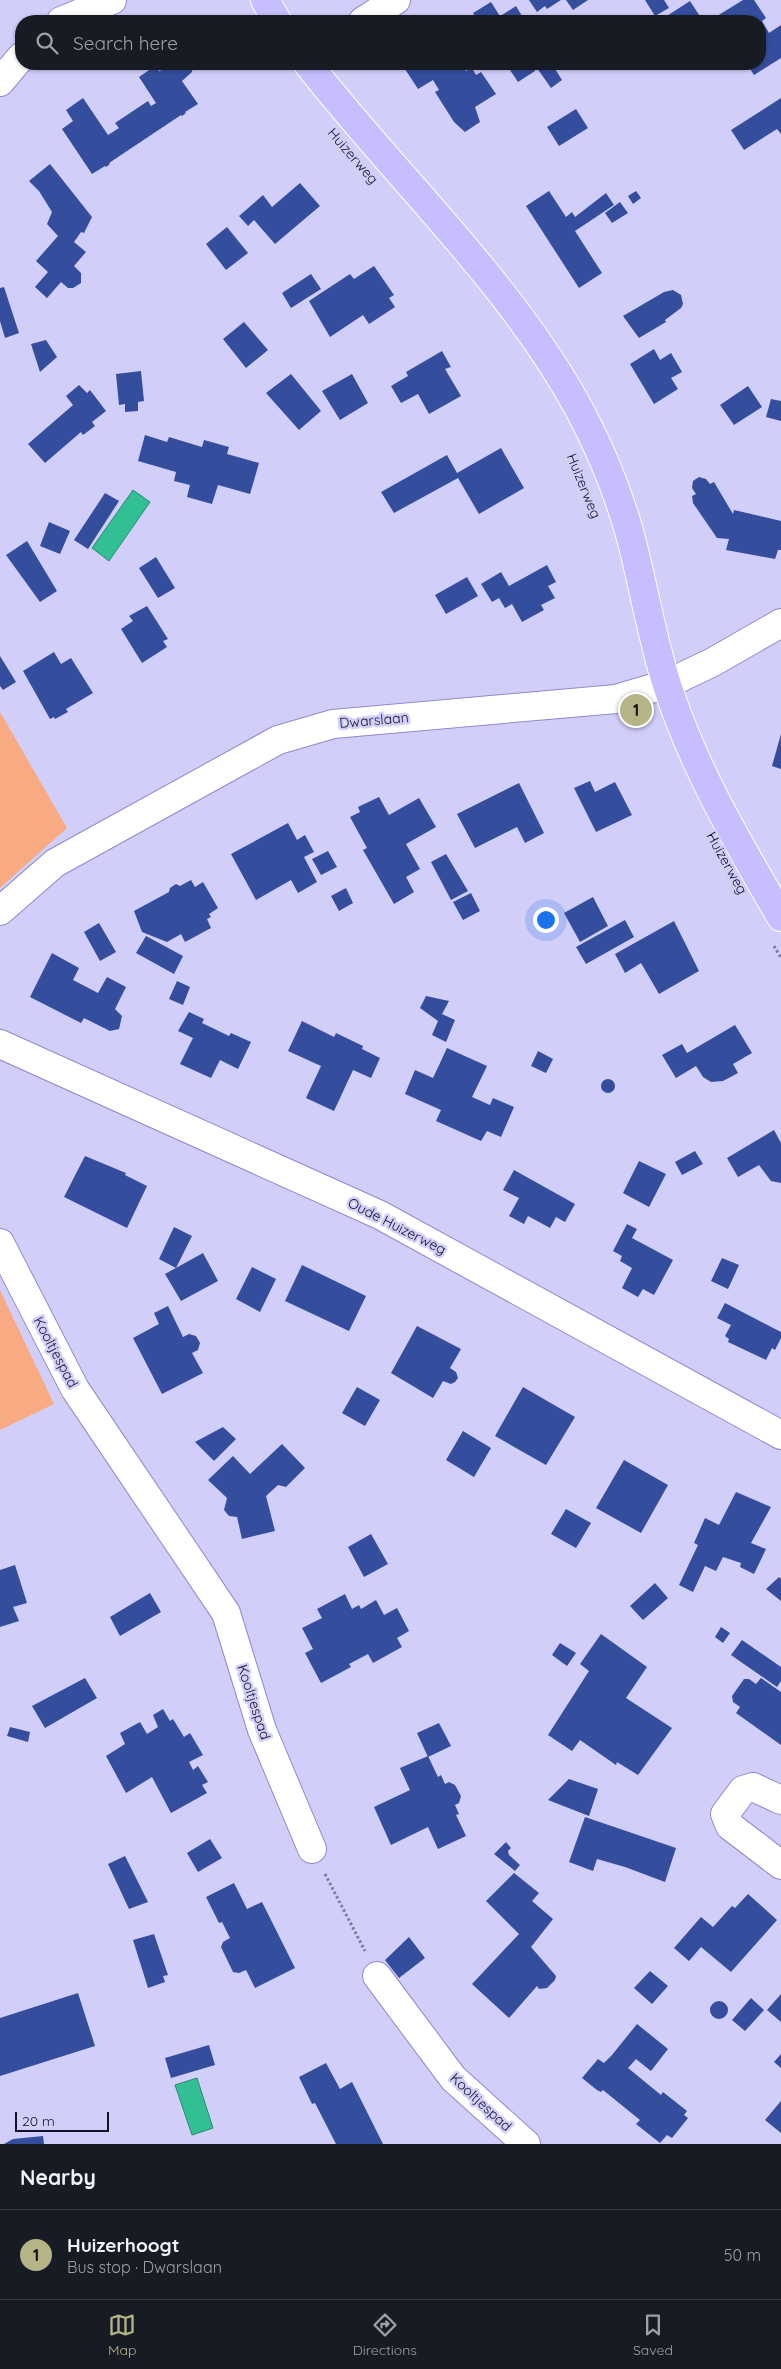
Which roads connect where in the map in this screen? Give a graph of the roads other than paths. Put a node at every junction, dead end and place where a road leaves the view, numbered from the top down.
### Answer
1 (112, 0) edge
2 (265, 0) edge
3 (396, 0) edge
4 (76, 15) edge
5 (274, 15) edge
6 (372, 15) edge
7 (15, 64) edge
8 (313, 70) edge
9 (0, 82) edge
10 (781, 623) edge
11 (667, 684) junction
12 (0, 911) edge
13 (781, 916) edge
14 (0, 1044) edge
15 (0, 1244) edge
16 (781, 1435) edge
17 (781, 1800) edge
18 (312, 1849) road end
19 (781, 1865) edge
20 (377, 1976) road end
21 (526, 2144) edge

1 - 4 street
2 - 5 main road
3 - 6 street
7 - 9 street
8 - 11 main road, Huizerweg
10 - 11 street, Dwarslaan
11 - 12 street, Dwarslaan
11 - 13 main road, Huizerweg
14 - 16 street, Oude Huizerweg
15 - 18 street, Kooltjespad
17 - 19 street
20 - 21 street, Kooltjespad

